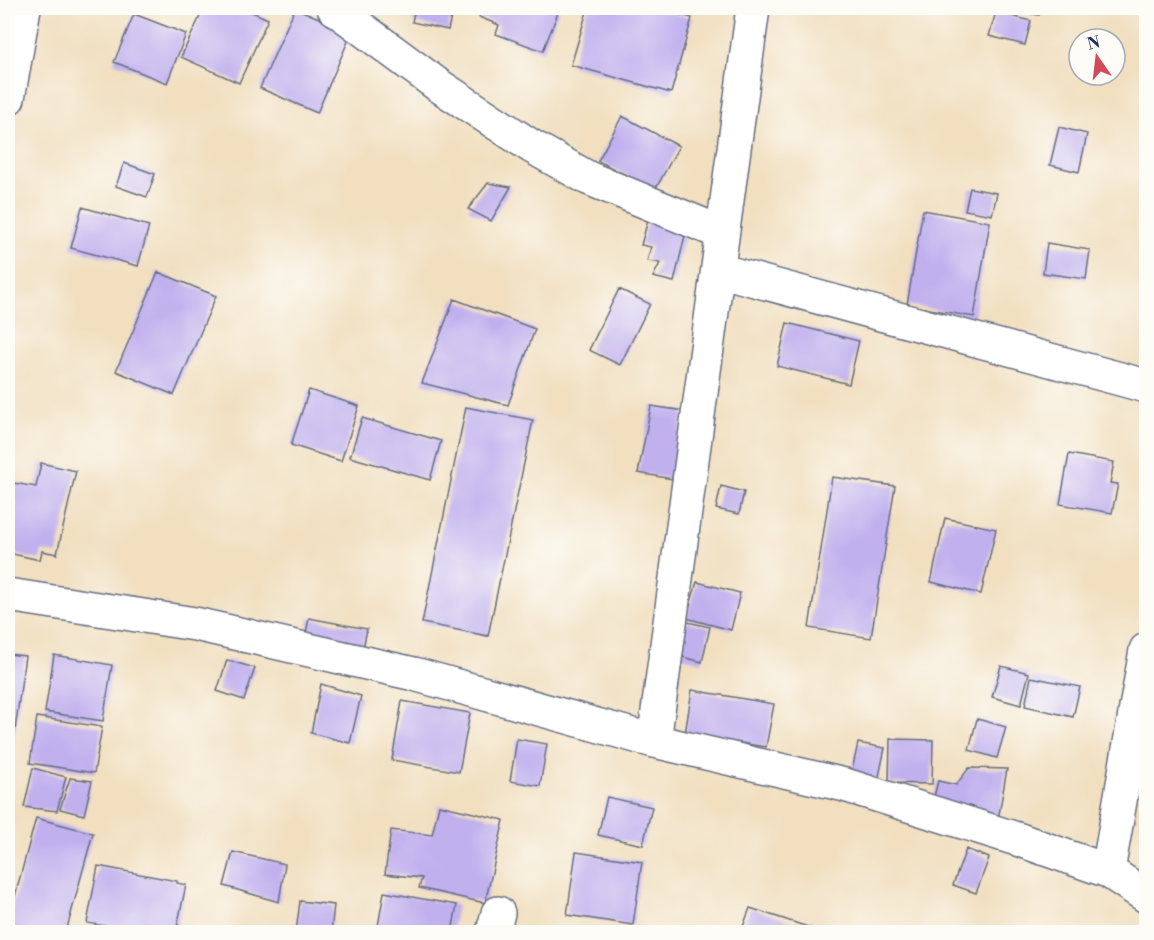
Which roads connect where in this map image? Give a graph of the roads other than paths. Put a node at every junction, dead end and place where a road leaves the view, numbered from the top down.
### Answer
1 (24, 8) edge
2 (334, 8) edge
3 (753, 8) edge
4 (8, 98) edge
5 (723, 233) junction
6 (718, 270) junction
7 (1146, 386) edge
8 (8, 595) edge
9 (1146, 650) edge
10 (654, 741) junction
11 (1108, 871) junction
12 (1146, 896) edge

1 - 4 street
2 - 5 street
3 - 5 street
5 - 6 street
6 - 7 street
6 - 10 street
8 - 10 street
9 - 11 street
10 - 11 street
11 - 12 street

